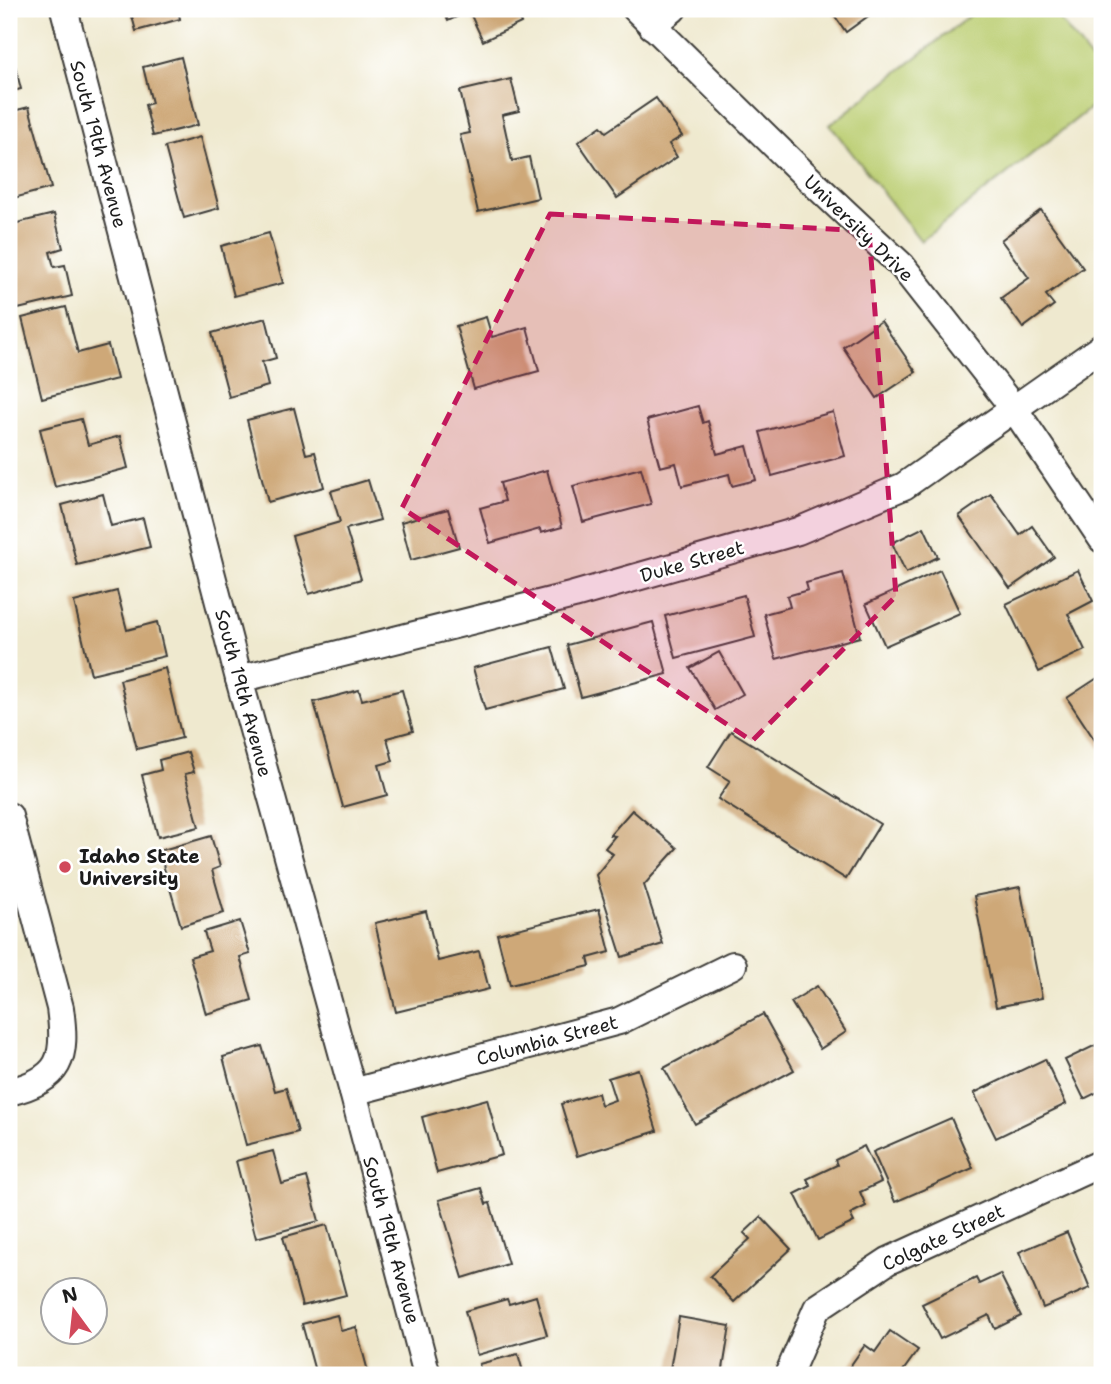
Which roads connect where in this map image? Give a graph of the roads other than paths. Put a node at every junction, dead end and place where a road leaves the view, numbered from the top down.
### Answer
1 (64, 9) edge
2 (673, 9) edge
3 (644, 17) edge
4 (1102, 347) edge
5 (1015, 410) junction
6 (1102, 539) edge
7 (239, 679) junction
8 (9, 816) edge
9 (733, 965) dead end
10 (9, 1092) edge
11 (353, 1092) junction
12 (1102, 1163) edge
13 (427, 1375) edge
14 (788, 1375) edge

1 - 7 street, South 19th Avenue
2 - 3 street
3 - 5 street, University Drive
4 - 5 street, Duke Street
5 - 6 street, University Drive
5 - 7 street, Duke Street
7 - 11 street, South 19th Avenue
8 - 10 street
9 - 11 street, Columbia Street
11 - 13 street, South 19th Avenue
12 - 14 street, Colgate Street

